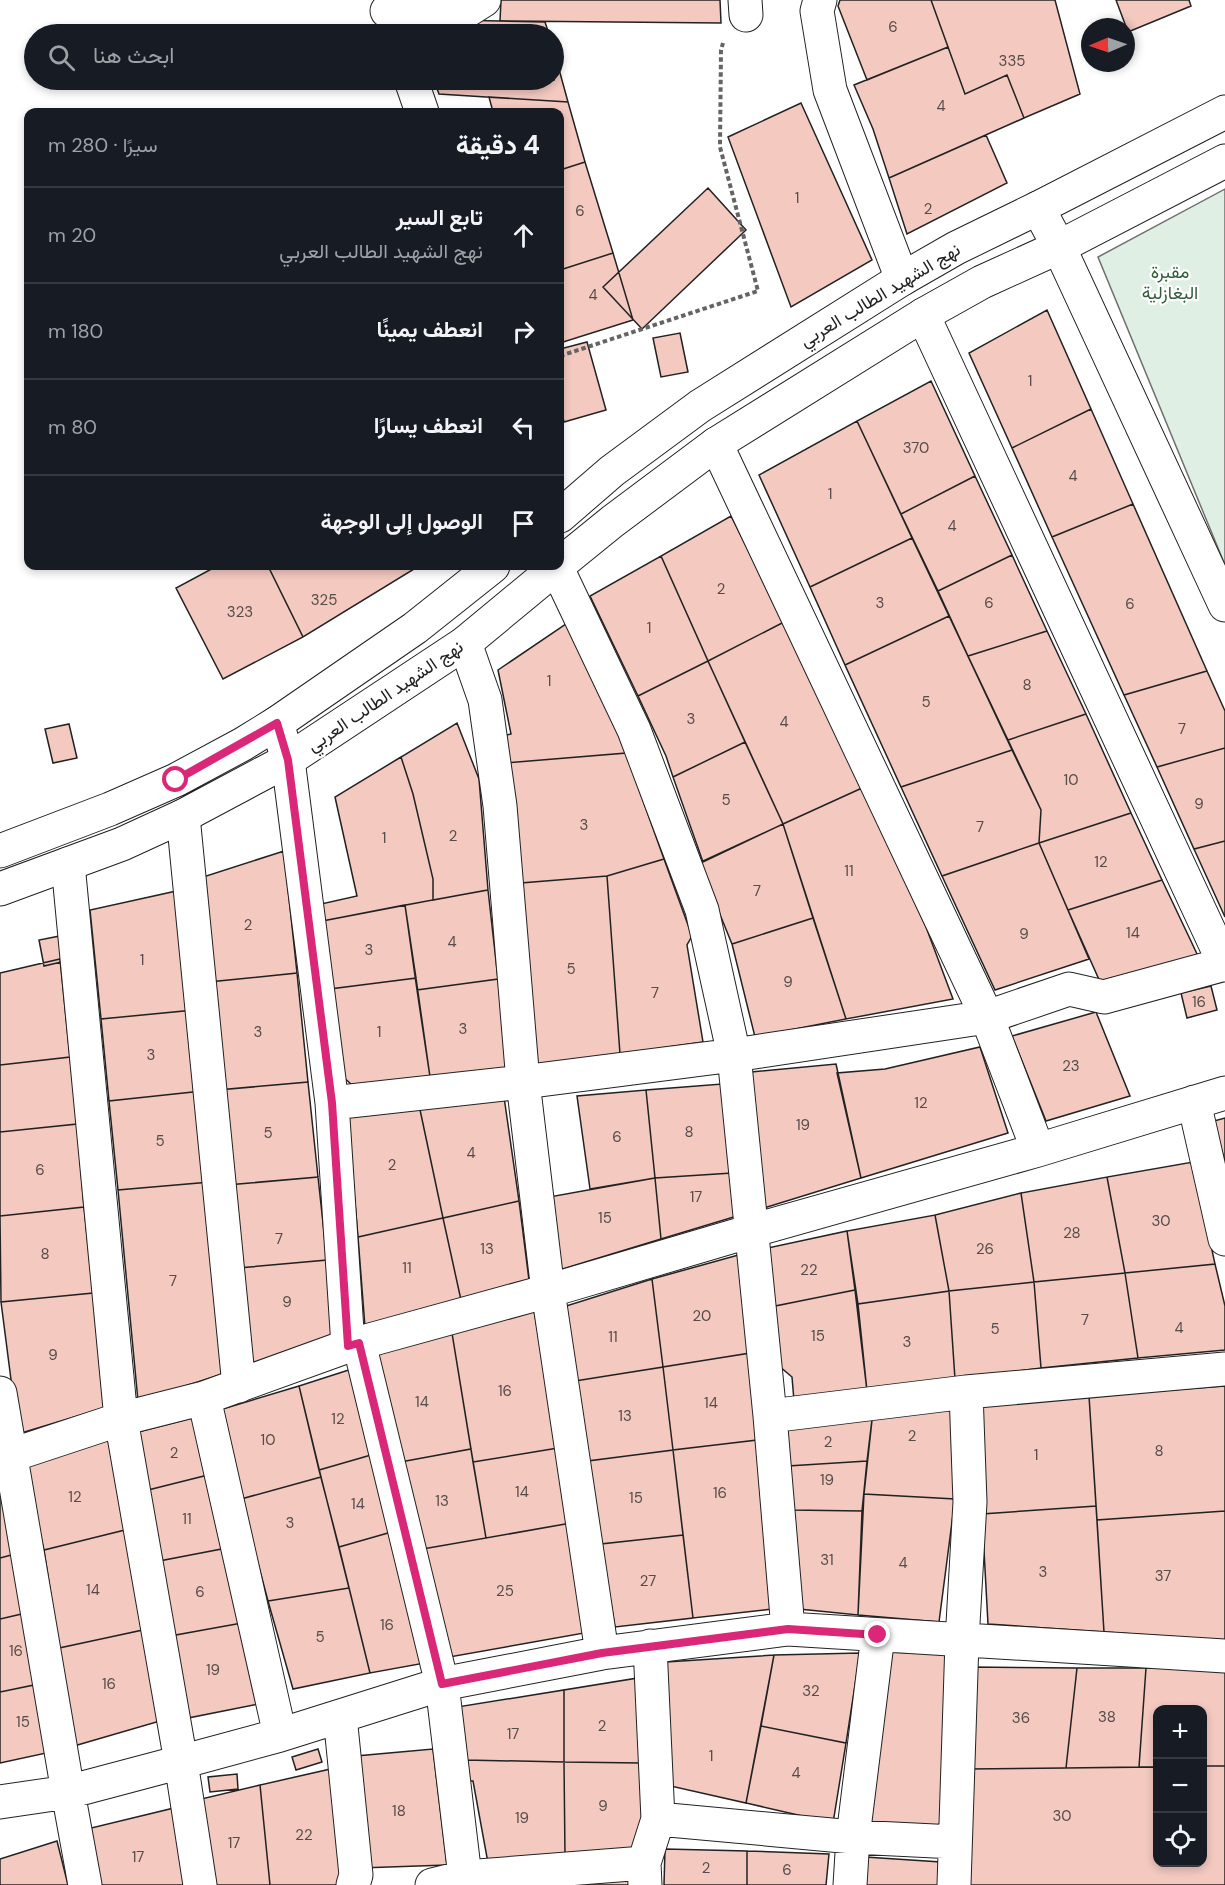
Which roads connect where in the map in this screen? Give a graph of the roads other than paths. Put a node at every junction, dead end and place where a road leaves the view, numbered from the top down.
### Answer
1 (484, 0) edge
2 (820, 0) edge
3 (388, 15) edge
4 (414, 90) edge
5 (421, 108) edge
6 (1225, 112) edge
7 (1225, 161) edge
8 (1038, 208) junction
9 (1059, 247) junction
10 (902, 279) junction
11 (923, 315) junction
12 (716, 444) junction
13 (564, 513) edge
14 (564, 561) edge
15 (488, 570) edge
16 (552, 570) edge
17 (559, 570) edge
18 (1225, 605) edge
19 (465, 643) junction
20 (277, 723) junction
21 (288, 760) junction
22 (183, 816) junction
23 (0, 851) edge
24 (68, 864) junction
25 (0, 889) edge
26 (1225, 965) edge
27 (987, 1017) junction
28 (734, 1055) junction
29 (523, 1082) junction
30 (1225, 1093) edge
31 (1194, 1102) junction
32 (332, 1103) junction
33 (1038, 1150) junction
34 (751, 1231) junction
35 (1225, 1239) edge
36 (548, 1291) junction
37 (354, 1345) junction
38 (1225, 1369) edge
39 (239, 1386) junction
40 (966, 1392) junction
41 (0, 1393) edge
42 (204, 1398) junction
43 (770, 1416) junction
44 (121, 1419) junction
45 (5, 1458) edge
46 (788, 1629) junction
47 (878, 1635) junction
48 (962, 1641) junction
49 (650, 1646) junction
50 (602, 1653) junction
51 (1225, 1656) edge
52 (442, 1684) junction
53 (340, 1716) junction
54 (280, 1735) junction
55 (182, 1762) junction
56 (68, 1792) junction
57 (0, 1802) edge
58 (658, 1819) junction
59 (853, 1837) junction
60 (956, 1842) junction
61 (645, 1874) edge
62 (466, 1881) edge
63 (85, 1885) edge
64 (200, 1885) edge
65 (353, 1885) edge
66 (432, 1885) edge
67 (850, 1885) edge
68 (954, 1885) edge

1 - 3 street
2 - 10 street
4 - 5 street
6 - 8 street, نهج الشهيد الطالب العربي
7 - 9 street, نهج الشهيد الطالب العربي
8 - 9 street
8 - 10 street, نهج الشهيد الطالب العربي
9 - 11 street, نهج الشهيد الطالب العربي
9 - 18 street
10 - 13 street, نهج الشهيد الطالب العربي
11 - 12 street, نهج الشهيد الطالب العربي
11 - 26 street
12 - 14 street, نهج الشهيد الطالب العربي
12 - 27 street
15 - 20 street
16 - 19 street, نهج الشهيد الطالب العربي
17 - 28 street
19 - 21 street, نهج الشهيد الطالب العربي
19 - 29 street
20 - 21 street
20 - 23 street
21 - 22 street, نهج الشهيد الطالب العربي
21 - 32 street
22 - 24 street, نهج الشهيد الطالب العربي
22 - 39 street
24 - 25 street, نهج الشهيد الطالب العربي
24 - 44 street
26 - 27 street
27 - 28 street
27 - 33 street
28 - 29 street
28 - 34 street
29 - 32 street
29 - 36 street
30 - 31 street
31 - 33 street
31 - 35 street
32 - 37 street
33 - 34 street
34 - 36 street
34 - 43 street
36 - 37 street
36 - 50 street
37 - 39 street
37 - 52 street
38 - 40 street
39 - 42 street
40 - 43 street
40 - 48 street
41 - 45 street
42 - 44 street
42 - 54 street
43 - 46 street
44 - 45 street
44 - 55 street
45 - 56 street
46 - 47 street
46 - 49 street
47 - 48 street
47 - 59 street
48 - 51 street
48 - 60 street
49 - 50 street
49 - 58 street
50 - 52 street
52 - 53 street
52 - 62 street
53 - 54 street
53 - 65 street
54 - 55 street
55 - 56 street
55 - 64 street
56 - 57 street
56 - 63 street
58 - 59 street
58 - 61 street
59 - 60 street
59 - 67 street
60 - 68 street
61 - 62 street
62 - 66 street

